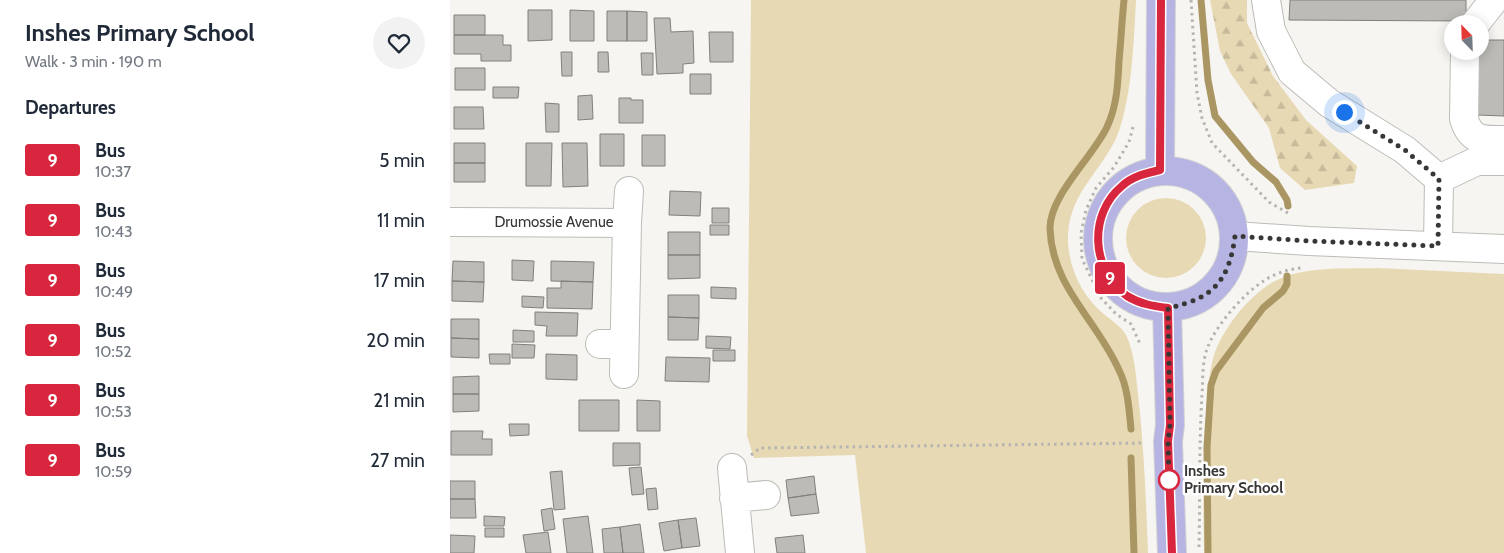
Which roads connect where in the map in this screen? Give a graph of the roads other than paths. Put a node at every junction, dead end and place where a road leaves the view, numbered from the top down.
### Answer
1 (1161, 0) edge
2 (1266, 0) edge
3 (1494, 0) edge
4 (1482, 15) edge
5 (1465, 60) edge
6 (1504, 140) edge
7 (1504, 162) edge
8 (1160, 170) junction
9 (1439, 179) junction
10 (629, 191) dead end
11 (450, 222) edge
12 (627, 223) junction
13 (1235, 236) junction
14 (1438, 246) junction
15 (1504, 248) edge
16 (1168, 308) junction
17 (624, 374) dead end
18 (732, 468) road end
19 (766, 496) dead end
20 (734, 498) junction
21 (740, 553) edge
22 (1172, 553) edge

1 - 8 main road
2 - 9 street
3 - 4 street
5 - 6 street
7 - 9 street
8 - 13 main road
8 - 16 main road
9 - 14 street
10 - 12 street
11 - 12 street, Drumossie Avenue
12 - 17 street, Drumossie Avenue
13 - 14 street
13 - 16 main road
14 - 15 street
16 - 22 main road
18 - 20 street
19 - 20 street
20 - 21 street

